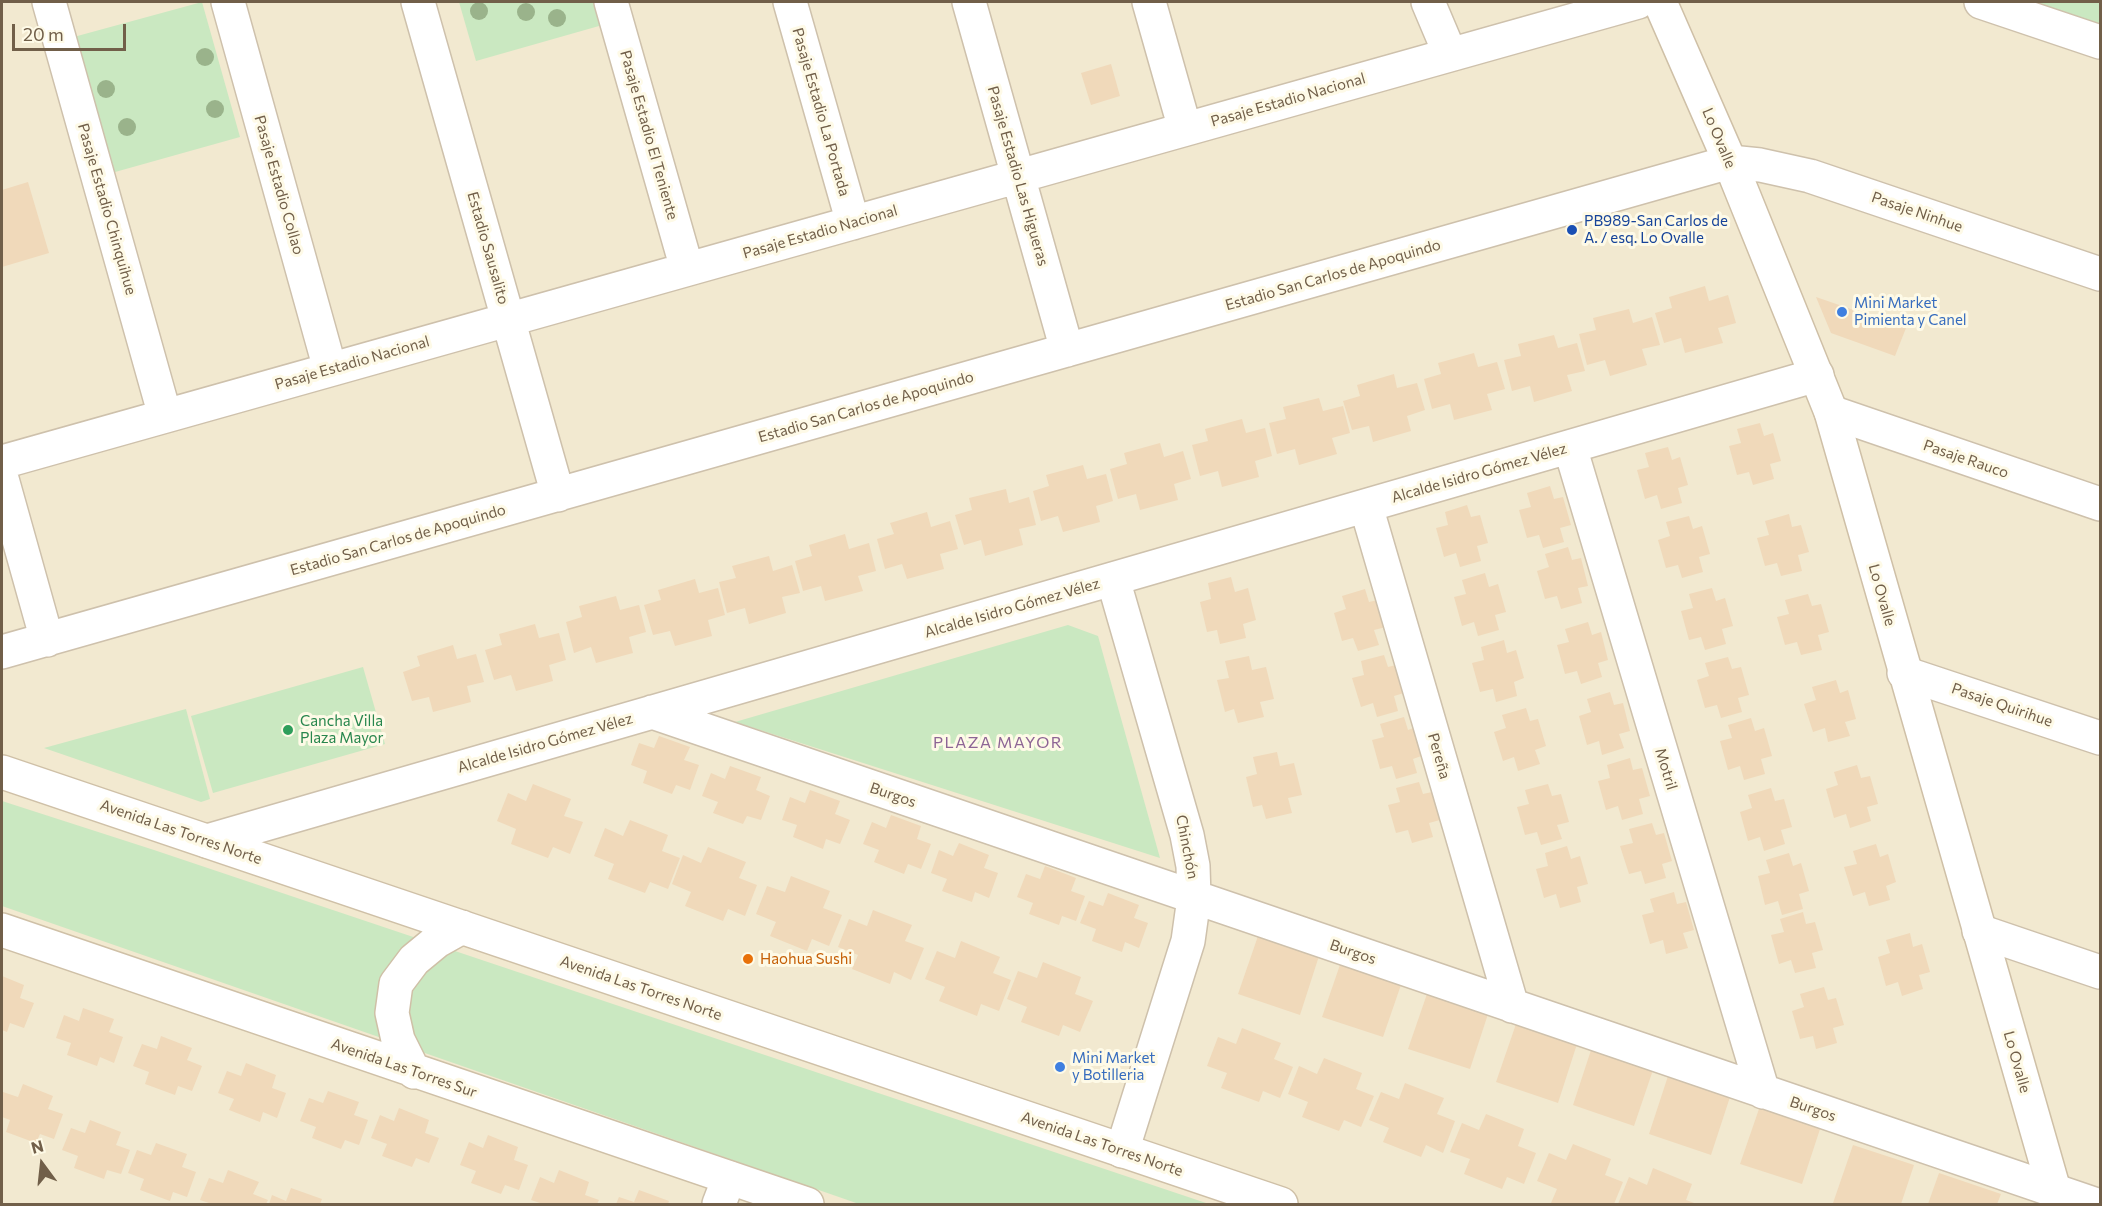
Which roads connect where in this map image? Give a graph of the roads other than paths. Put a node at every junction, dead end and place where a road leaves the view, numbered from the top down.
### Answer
1 (49, 2) edge
2 (228, 2) edge
3 (418, 2) edge
4 (611, 2) edge
5 (789, 2) edge
6 (969, 2) edge
7 (1149, 2) edge
8 (1428, 2) edge
9 (1638, 2) edge
10 (1660, 2) edge
11 (1980, 2) edge
12 (2100, 42) edge
13 (1450, 54) junction
14 (1185, 129) junction
15 (1730, 162) junction
16 (1018, 176) junction
17 (853, 223) junction
18 (687, 269) junction
19 (2100, 274) edge
20 (508, 320) junction
21 (1067, 350) junction
22 (330, 369) junction
23 (1817, 375) junction
24 (1831, 412) junction
25 (165, 416) junction
26 (1570, 447) junction
27 (2, 462) edge
28 (2, 479) edge
29 (558, 495) junction
30 (2100, 504) edge
31 (1366, 506) junction
32 (1113, 579) junction
33 (47, 640) junction
34 (2, 652) edge
35 (1904, 673) junction
36 (652, 712) junction
37 (2100, 738) edge
38 (2, 772) edge
39 (207, 841) junction
40 (1194, 898) junction
41 (462, 927) junction
42 (2, 930) edge
43 (1979, 932) junction
44 (2100, 972) edge
45 (1512, 1006) junction
46 (414, 1072) junction
47 (1763, 1092) junction
48 (1122, 1151) junction
49 (724, 1191) edge
50 (2056, 1198) edge
51 (788, 1201) edge
52 (1281, 1204) edge
53 (2094, 1204) edge

1 - 25 street, Pasaje Estadio Chinquihue
2 - 22 street, Pasaje Estadio Collao
3 - 20 street, Estadio Sausalito
4 - 18 street, Pasaje Estadio El Teniente
5 - 17 street, Pasaje Estadio La Portada
6 - 16 street, Pasaje Estadio Las Higueras
7 - 14 street
8 - 13 street
9 - 13 street, Pasaje Estadio Nacional
10 - 15 street, Lo Ovalle
11 - 12 street
13 - 14 street, Pasaje Estadio Nacional
14 - 16 street, Pasaje Estadio Nacional
15 - 19 street, Pasaje Ninhue
15 - 21 street, Estadio San Carlos de Apoquindo
15 - 23 street, Lo Ovalle
16 - 17 street, Pasaje Estadio Nacional
16 - 21 street, Pasaje Estadio Las Higueras
17 - 18 street, Pasaje Estadio Nacional
18 - 20 street, Pasaje Estadio Nacional
20 - 22 street, Pasaje Estadio Nacional
20 - 29 street, Estadio Sausalito
21 - 29 street, Estadio San Carlos de Apoquindo
22 - 25 street, Pasaje Estadio Nacional
23 - 24 street, Lo Ovalle
23 - 26 street, Alcalde Isidro Gómez Vélez
24 - 30 street, Pasaje Rauco
24 - 35 street, Lo Ovalle
25 - 27 street, Pasaje Estadio Nacional
26 - 31 street, Alcalde Isidro Gómez Vélez
26 - 47 street, Motril
28 - 33 street
29 - 33 street, Estadio San Carlos de Apoquindo
31 - 32 street, Alcalde Isidro Gómez Vélez
31 - 45 street, Pereña
32 - 36 street, Alcalde Isidro Gómez Vélez
32 - 40 street, Chinchón
33 - 34 street, Estadio San Carlos de Apoquindo
35 - 37 street, Pasaje Quirihue
35 - 43 street, Lo Ovalle
36 - 39 street, Alcalde Isidro Gómez Vélez
36 - 40 street, Burgos
38 - 39 street, Avenida Las Torres Norte
39 - 41 street, Avenida Las Torres Norte
40 - 45 street, Burgos
40 - 48 street, Chinchón
41 - 46 street
41 - 48 street, Avenida Las Torres Norte
42 - 46 street, Avenida Las Torres Sur
43 - 44 street
43 - 50 street, Lo Ovalle
45 - 47 street, Burgos
46 - 49 street, Avenida Las Torres Sur
47 - 50 street, Burgos
48 - 52 street, Avenida Las Torres Norte
49 - 51 street, Avenida Las Torres Sur
50 - 53 street, Burgos

